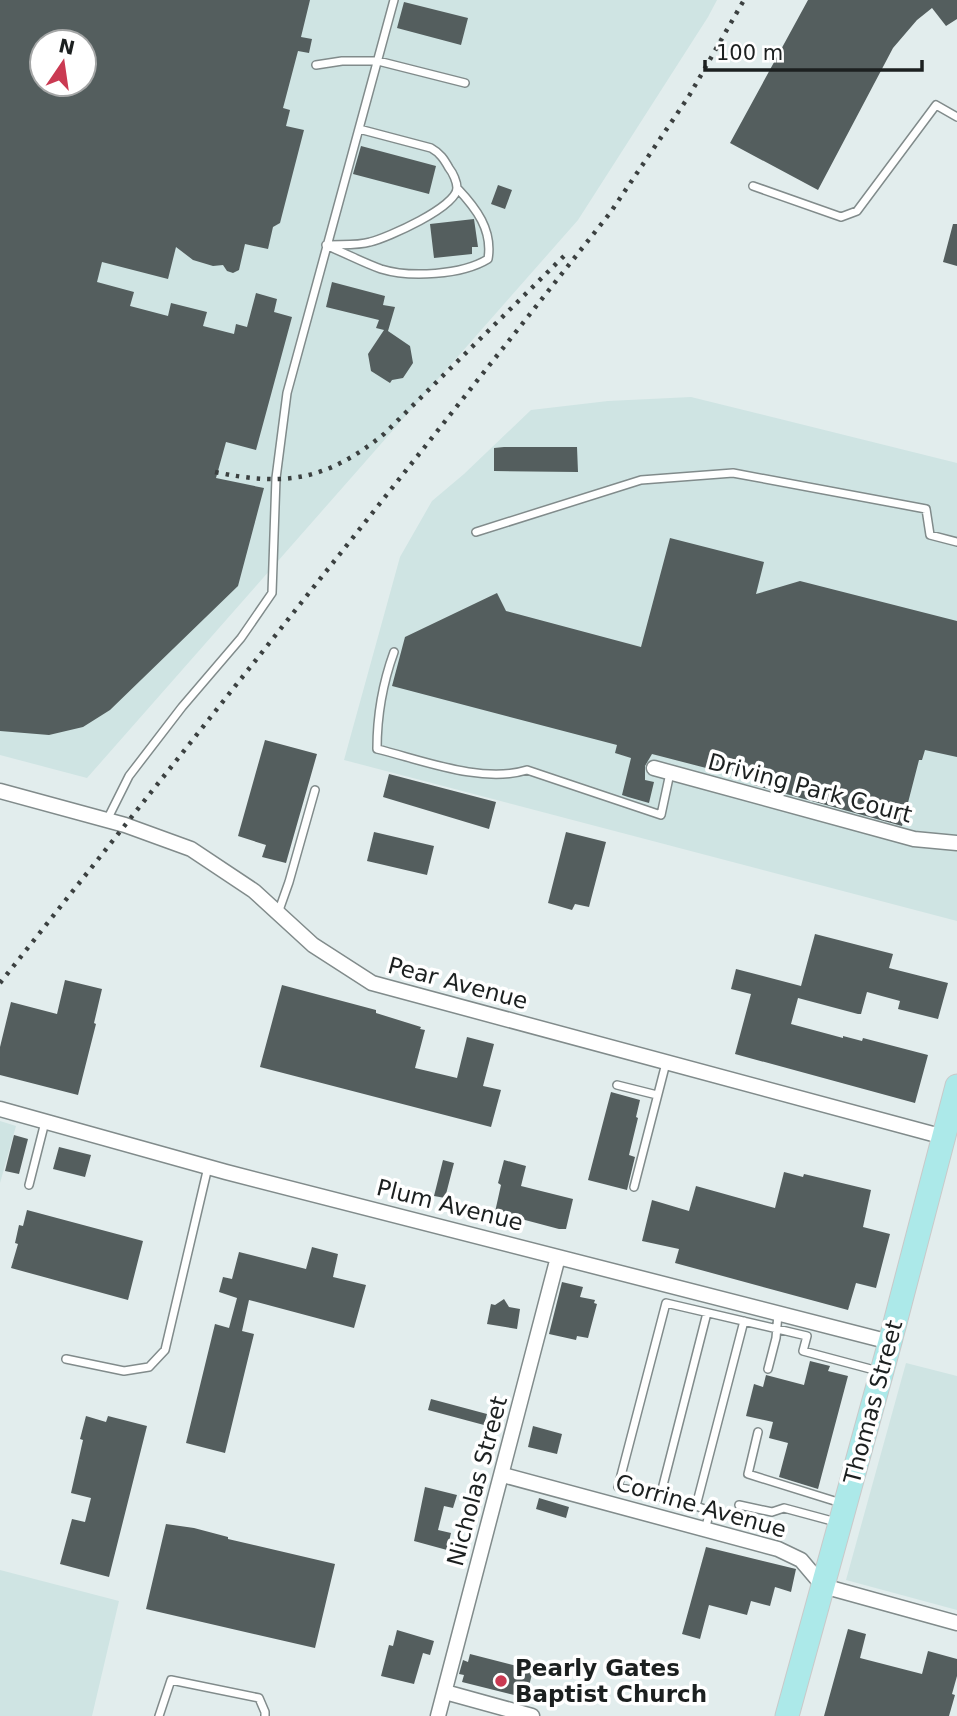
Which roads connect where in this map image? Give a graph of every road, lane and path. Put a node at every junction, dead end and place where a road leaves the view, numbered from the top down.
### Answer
1 (394, 0) edge
2 (377, 61) junction
3 (316, 65) dead end
4 (465, 83) dead end
5 (957, 117) edge
6 (359, 129) junction
7 (752, 186) dead end
8 (457, 188) junction
9 (326, 245) junction
10 (476, 532) dead end
11 (957, 542) edge
12 (394, 652) dead end
13 (654, 768) dead end
14 (670, 773) junction
15 (315, 790) dead end
16 (0, 791) edge
17 (107, 820) junction
18 (957, 843) edge
19 (278, 913) junction
20 (666, 1063) junction
21 (617, 1085) dead end
22 (957, 1086) edge
23 (657, 1095) junction
24 (0, 1109) edge
25 (45, 1122) junction
26 (944, 1137) junction
27 (208, 1167) junction
28 (29, 1185) dead end
29 (634, 1187) dead end
30 (558, 1256) junction
31 (707, 1313) junction
32 (778, 1314) junction
33 (744, 1321) junction
34 (776, 1329) junction
35 (890, 1342) junction
36 (66, 1359) dead end
37 (768, 1369) dead end
38 (882, 1372) junction
39 (758, 1432) dead end
40 (503, 1475) junction
41 (660, 1497) junction
42 (739, 1505) dead end
43 (696, 1506) junction
44 (843, 1514) junction
45 (705, 1530) junction
46 (823, 1586) junction
47 (957, 1623) edge
48 (445, 1692) junction
49 (159, 1716) edge
50 (265, 1716) edge
51 (438, 1716) edge
52 (532, 1716) edge
53 (787, 1716) edge

1 - 2 lane
2 - 3 lane
2 - 4 lane
2 - 6 lane
5 - 7 lane
6 - 8 lane
6 - 9 lane
8 - 9 lane
8 - 9 lane
9 - 17 lane
10 - 11 lane
12 - 14 lane
13 - 14 street, Driving Park Court
14 - 18 street, Driving Park Court
15 - 19 lane
16 - 17 street, Pear Avenue
17 - 19 street, Pear Avenue
19 - 20 street, Pear Avenue
20 - 23 lane
20 - 26 street, Pear Avenue
21 - 23 lane
22 - 26 main road, Thomas Street
23 - 29 lane
24 - 25 street, Plum Avenue
25 - 27 street, Plum Avenue
25 - 28 lane
26 - 35 main road, Thomas Street
27 - 30 street, Plum Avenue
27 - 36 lane
30 - 32 street, Plum Avenue
30 - 40 street, Nicholas Street
31 - 33 lane
31 - 41 lane
31 - 41 lane
32 - 34 lane
32 - 35 street, Plum Avenue
33 - 34 lane
33 - 43 lane
34 - 37 lane
34 - 38 lane
35 - 38 main road, Thomas Street
38 - 44 main road, Thomas Street
39 - 44 lane
40 - 45 street, Corrine Avenue
40 - 48 street, Nicholas Street
41 - 43 lane
42 - 44 lane
43 - 45 lane
44 - 46 main road, Thomas Street
45 - 46 street, Corrine Avenue
46 - 47 street
46 - 53 main road, Thomas Street
48 - 51 street, Nicholas Street
48 - 52 street
49 - 50 lane

